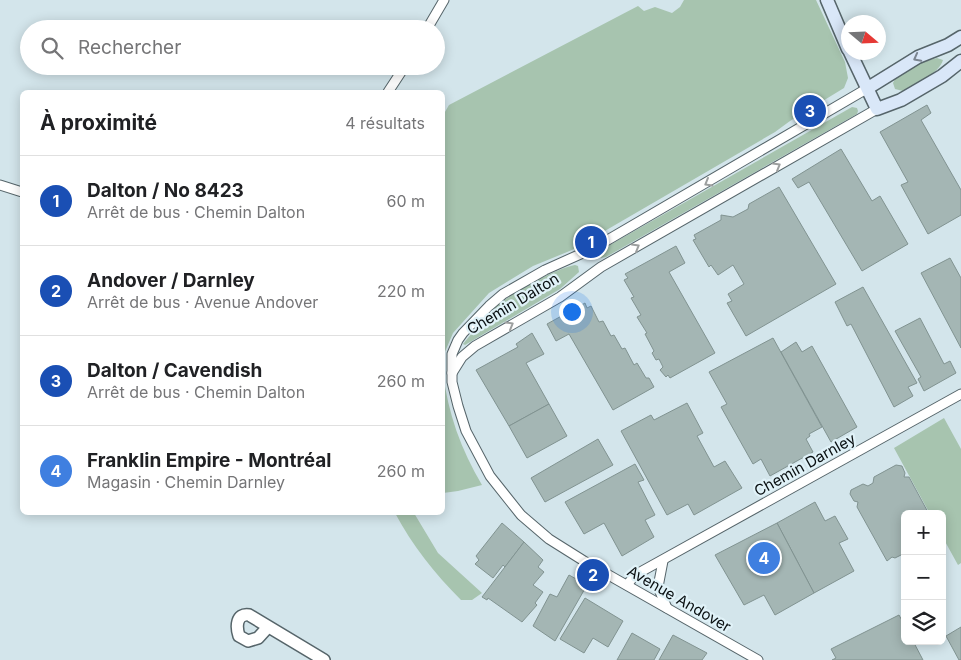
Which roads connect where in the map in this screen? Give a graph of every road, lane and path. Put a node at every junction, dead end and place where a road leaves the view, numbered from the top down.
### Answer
1 (444, 0) edge
2 (827, 0) edge
3 (432, 20) edge
4 (841, 33) edge
5 (961, 37) edge
6 (854, 60) edge
7 (961, 61) edge
8 (399, 75) edge
9 (868, 88) junction
10 (389, 90) edge
11 (878, 109) junction
12 (0, 185) edge
13 (20, 191) edge
14 (451, 376) junction
15 (961, 394) edge
16 (663, 560) junction
17 (627, 585) junction
18 (667, 608) junction
19 (268, 627) dead end
20 (324, 660) edge
21 (758, 660) edge

1 - 3 street
2 - 4 main road
5 -> 9 main road, Chemin Dalton
6 - 9 main road
7 - 11 main road, Chemin Dalton
8 - 10 street
9 - 11 main road
9 -> 14 street, Chemin Dalton
14 -> 11 street, Chemin Dalton
12 - 13 street
14 - 17 street, Avenue Andover
15 - 16 street, Chemin Darnley
16 - 17 street, Chemin Darnley
16 - 18 street
17 - 18 street, Avenue Andover
18 - 21 street, Avenue Andover
19 - 20 street

